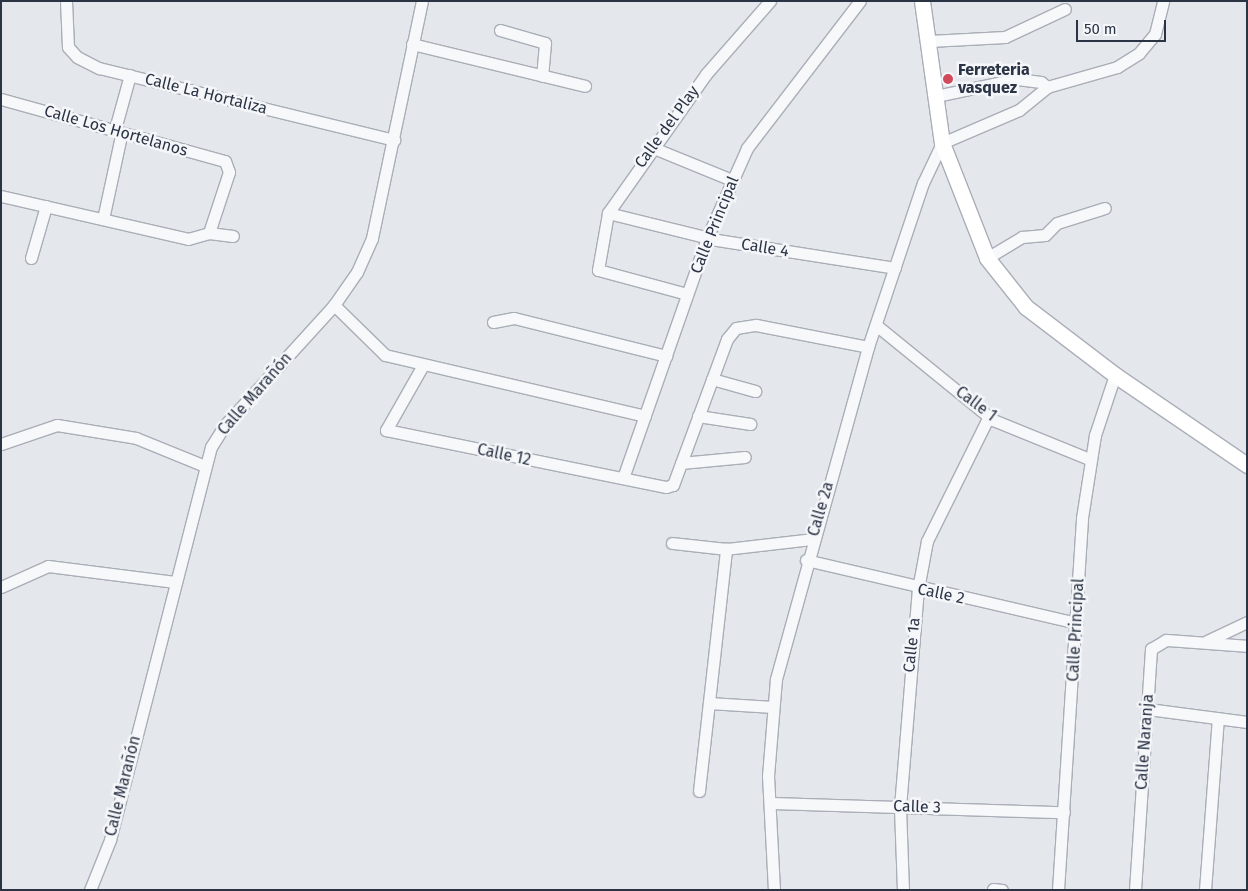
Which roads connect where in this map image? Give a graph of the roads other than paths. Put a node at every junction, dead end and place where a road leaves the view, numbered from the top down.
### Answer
1 (66, 1) edge
2 (422, 1) edge
3 (770, 1) edge
4 (860, 1) edge
5 (922, 1) edge
6 (1163, 1) edge
7 (1065, 9) dead end
8 (500, 30) dead end
9 (928, 42) junction
10 (412, 44) junction
11 (130, 75) junction
12 (542, 76) junction
13 (585, 86) dead end
14 (1047, 87) junction
15 (936, 96) junction
16 (1, 99) edge
17 (118, 132) junction
18 (394, 140) junction
19 (942, 142) junction
20 (651, 147) junction
21 (732, 180) junction
22 (1, 196) edge
23 (46, 206) junction
24 (1105, 208) dead end
25 (608, 213) junction
26 (103, 219) junction
27 (209, 233) junction
28 (233, 236) dead end
29 (707, 238) junction
30 (30, 258) dead end
31 (986, 258) junction
32 (895, 268) junction
33 (688, 294) junction
34 (334, 305) junction
35 (493, 322) dead end
36 (876, 325) junction
37 (868, 347) junction
38 (666, 356) junction
39 (423, 365) junction
40 (1115, 375) junction
41 (712, 378) junction
42 (755, 391) dead end
43 (645, 416) junction
44 (698, 416) junction
45 (989, 416) junction
46 (750, 424) dead end
47 (1, 444) edge
48 (745, 457) dead end
49 (1089, 459) junction
50 (681, 464) junction
51 (1247, 465) edge
52 (205, 466) junction
53 (623, 478) junction
54 (812, 539) junction
55 (672, 543) dead end
56 (726, 549) junction
57 (806, 560) junction
58 (175, 582) junction
59 (1, 587) edge
60 (918, 589) junction
61 (1077, 622) junction
62 (1247, 622) edge
63 (1202, 642) junction
64 (1247, 646) edge
65 (710, 703) junction
66 (772, 708) junction
67 (1148, 710) junction
68 (1218, 718) junction
69 (1247, 722) edge
70 (699, 791) dead end
71 (770, 803) junction
72 (900, 807) junction
73 (1064, 812) junction
74 (993, 889) edge
75 (90, 890) edge
76 (774, 890) edge
77 (903, 890) edge
78 (1002, 890) edge
79 (1058, 890) edge
80 (1135, 890) edge
81 (1205, 890) edge

1 - 11 street, Calle La Hortaliza
2 - 10 street, Calle Marañón
3 - 20 street, Calle del Play
4 - 21 street, Calle Principal
5 - 9 main road
6 - 14 street
7 - 9 street
8 - 12 street
9 - 15 main road
10 - 12 street
10 - 18 street, Calle Marañón
11 - 17 street
11 - 18 street, Calle La Hortaliza
12 - 13 street
14 - 15 street
14 - 19 street
15 - 19 main road
16 - 17 street, Calle Los Hortelanos
17 - 26 street
17 - 27 street, Calle Los Hortelanos
18 - 34 street, Calle Marañón
19 - 31 main road
19 - 32 street, Calle 2a
20 - 21 street
20 - 25 street, Calle del Play
21 - 29 street, Calle Principal
22 - 23 street
23 - 26 street
23 - 30 street
24 - 31 street
25 - 29 street, Calle 4
25 - 33 street, Calle del Play
26 - 27 street
27 - 28 street
29 - 32 street, Calle 4
29 - 33 street, Calle Principal
31 - 40 main road
32 - 36 street, Calle 2a
33 - 38 street, Calle Principal
34 - 39 street
34 - 52 street, Calle Marañón
35 - 38 street
36 - 37 street, Calle 2a
36 - 45 street, Calle 1
37 - 41 street
37 - 54 street, Calle 2a
38 - 43 street, Calle Principal
39 - 43 street
39 - 53 street, Calle 12
40 - 49 street, Calle Principal
40 - 51 main road
41 - 42 street
41 - 44 street
43 - 53 street, Calle Principal
44 - 46 street
44 - 50 street
45 - 49 street, Calle 1
45 - 60 street, Calle 1a
47 - 52 street
48 - 50 street
49 - 61 street, Calle Principal
50 - 53 street, Calle 12
52 - 58 street, Calle Marañón
54 - 56 street
54 - 57 street, Calle 2a
55 - 56 street
56 - 65 street
57 - 60 street, Calle 2
57 - 66 street, Calle 2a
58 - 59 street
58 - 75 street, Calle Marañón
60 - 61 street, Calle 2
60 - 72 street, Calle 1a
61 - 73 street, Calle Principal
62 - 63 street
63 - 64 street
63 - 67 street, Calle Naranja
65 - 66 street
65 - 70 street
66 - 71 street, Calle 2a
67 - 68 street
67 - 80 street, Calle Naranja
68 - 69 street
68 - 81 street
71 - 72 street, Calle 3
71 - 76 street, Calle 2a
72 - 73 street, Calle 3
72 - 77 street, Calle 1a
73 - 79 street, Calle Principal
74 - 78 street

